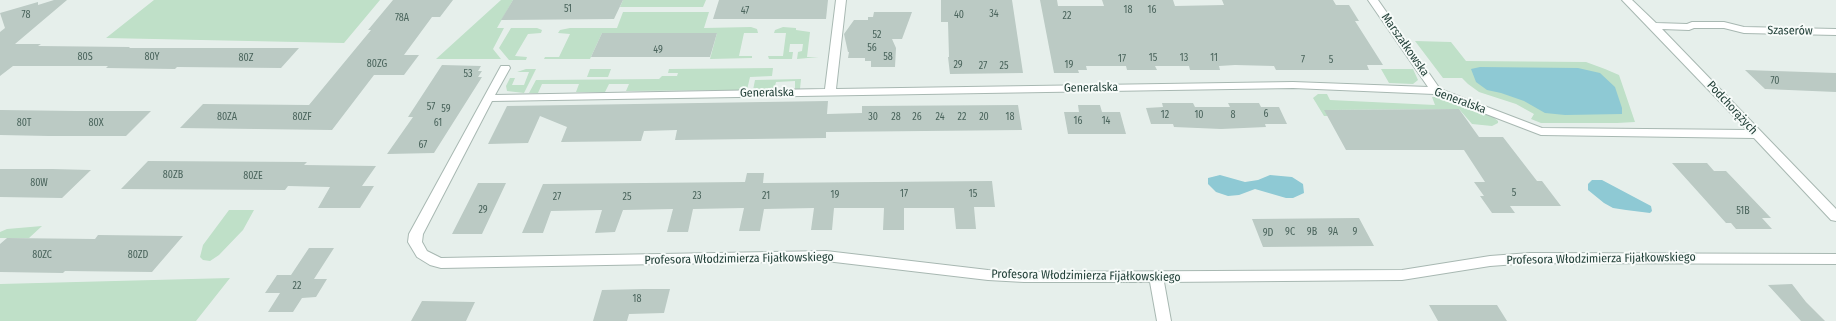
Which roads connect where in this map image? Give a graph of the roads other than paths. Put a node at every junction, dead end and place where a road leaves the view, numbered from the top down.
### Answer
1 (841, 0) edge
2 (1373, 0) edge
3 (1627, 0) edge
4 (1653, 26) junction
5 (1836, 32) edge
6 (504, 68) dead end
7 (1436, 91) junction
8 (830, 92) junction
9 (488, 98) junction
10 (1755, 134) junction
11 (1836, 217) edge
12 (1836, 258) edge
13 (1156, 277) junction
14 (1164, 321) edge

1 - 8 street
2 - 7 street, Marszałkowska
3 - 4 street, Podchorążych
4 - 5 street, Szaserów
4 - 10 street, Podchorążych
6 - 9 street
7 - 8 street, Generalska
7 - 10 street, Generalska
8 - 9 street, Generalska
9 - 13 street, Profesora Włodzimierza Fijałkowskiego
10 - 11 street, Podchorążych
12 - 13 street, Profesora Włodzimierza Fijałkowskiego
13 - 14 street

